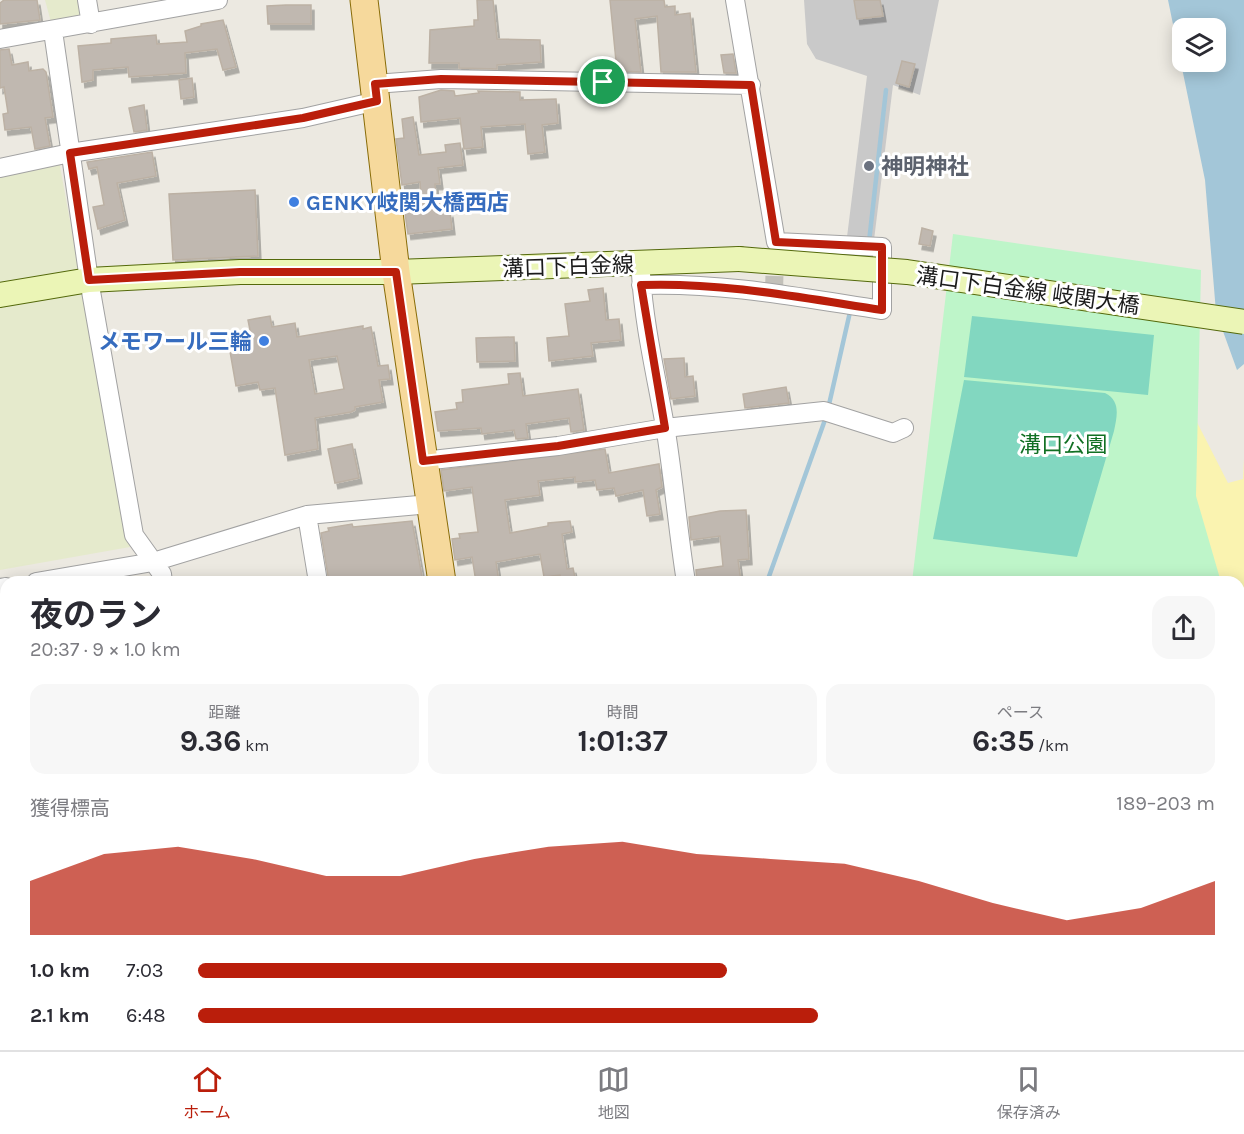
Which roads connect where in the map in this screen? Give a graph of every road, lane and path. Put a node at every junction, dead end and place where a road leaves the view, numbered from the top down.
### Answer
1 (87, 0) edge
2 (218, 0) edge
3 (364, 0) edge
4 (735, 0) edge
5 (91, 24) junction
6 (53, 31) junction
7 (0, 39) edge
8 (751, 85) junction
9 (376, 92) junction
10 (70, 153) junction
11 (0, 168) edge
12 (739, 260) joint
13 (396, 272) junction
14 (641, 274) junction
15 (89, 280) junction
16 (0, 295) edge
17 (1244, 322) edge
18 (665, 428) junction
19 (904, 428) dead end
20 (423, 461) junction
21 (430, 504) junction
22 (307, 515) junction
23 (153, 562) junction
24 (71, 576) edge
25 (162, 576) edge
26 (317, 576) edge
27 (441, 576) edge
28 (685, 576) edge

1 - 5 street
2 - 5 street
3 - 9 main road
4 - 8 street
5 - 6 street
6 - 7 street
6 - 10 street
8 - 9 street
8 - 14 street
9 - 10 street
9 - 13 main road
10 - 11 street
10 - 15 street
12 - 14 main road, 溝口下白金線
12 - 17 main road, 溝口下白金線 岐関大橋, bridge
13 - 14 main road, 溝口下白金線
13 - 15 main road, 溝口下白金線
13 - 20 main road
14 - 18 street
15 - 16 main road, 溝口下白金線
15 - 23 street
18 - 19 street
18 - 20 street
18 - 28 street
20 - 21 main road
21 - 22 street
21 - 27 main road
22 - 23 street
22 - 26 street
23 - 24 street
23 - 25 street

